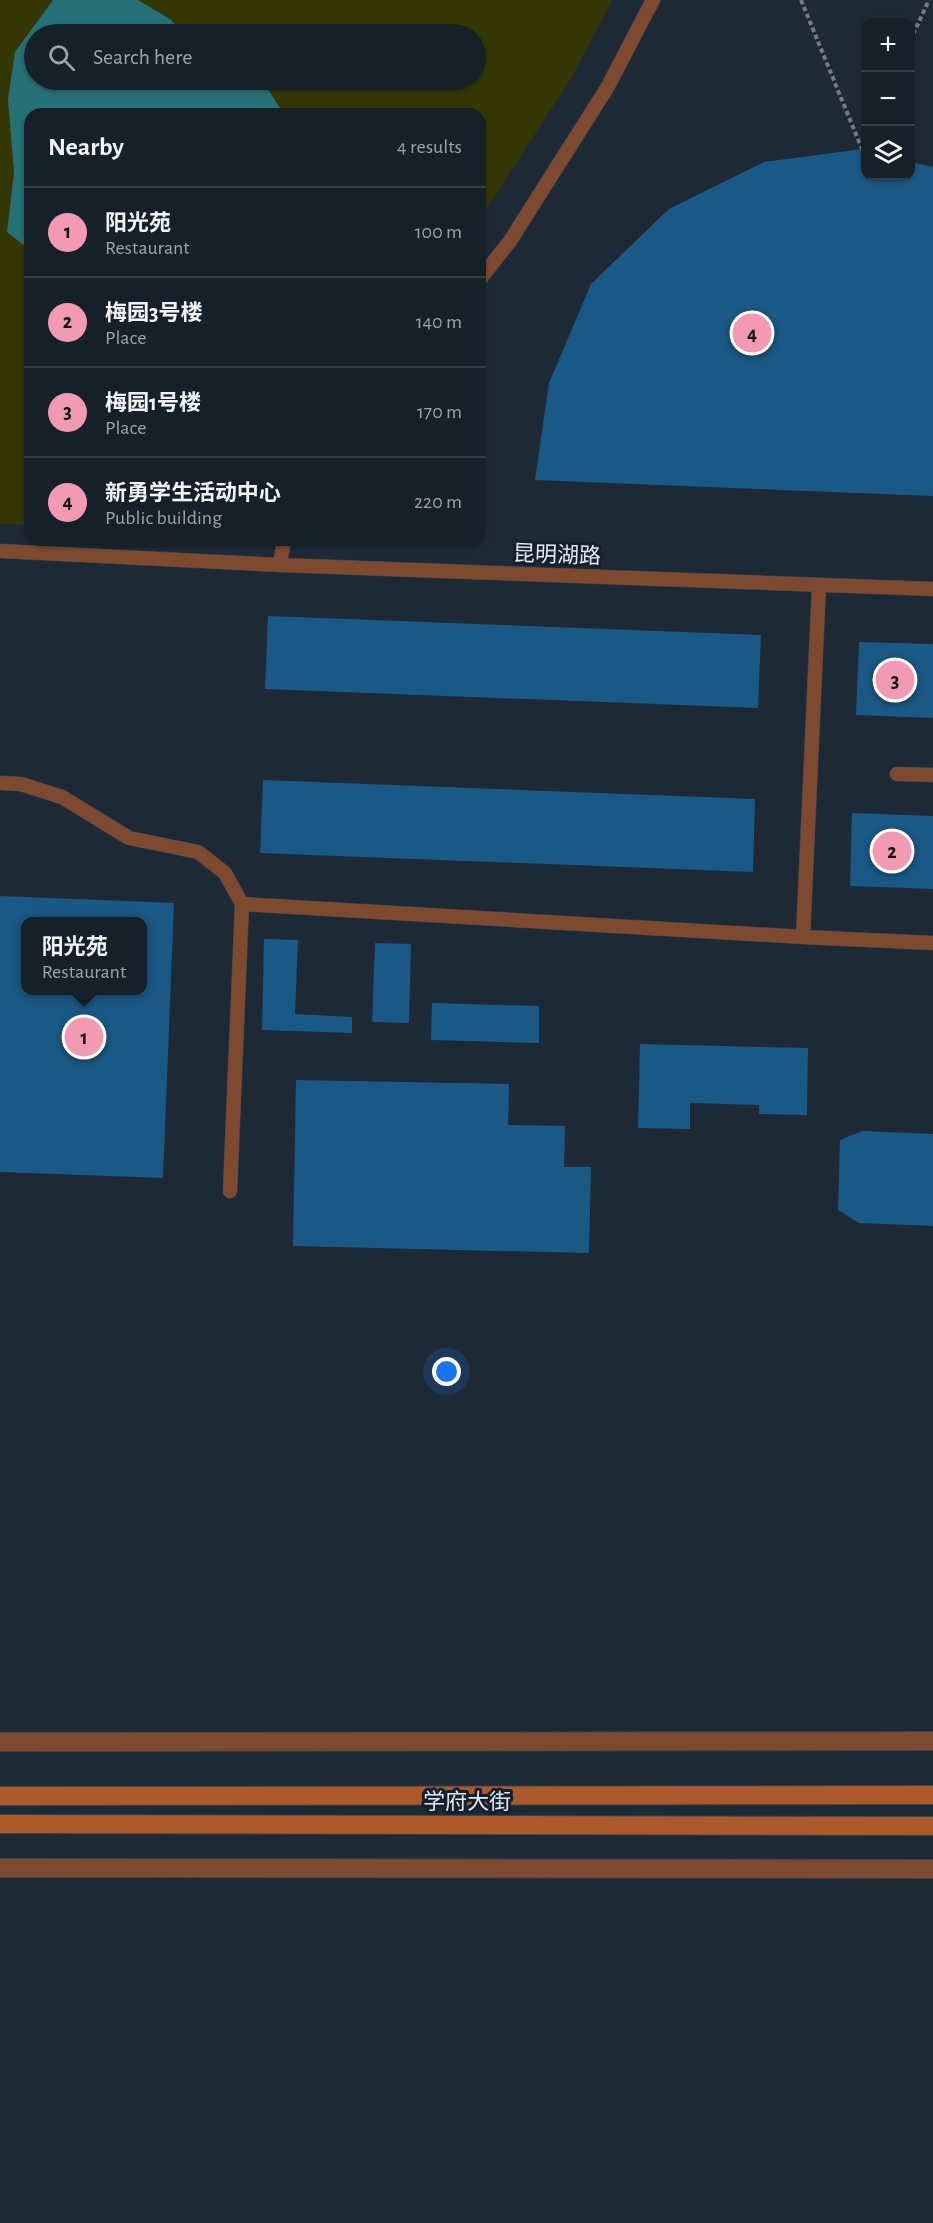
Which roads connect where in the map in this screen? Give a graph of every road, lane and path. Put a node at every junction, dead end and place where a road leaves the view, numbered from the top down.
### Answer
1 (653, 0) edge
2 (801, 0) edge
3 (929, 0) edge
4 (915, 30) edge
5 (861, 147) edge
6 (486, 271) edge
7 (283, 546) edge
8 (0, 551) edge
9 (280, 565) junction
10 (819, 585) junction
11 (933, 589) edge
12 (897, 774) dead end
13 (933, 776) edge
14 (0, 783) edge
15 (242, 904) junction
16 (803, 938) junction
17 (933, 943) edge
18 (230, 1191) dead end
19 (933, 1741) edge
20 (0, 1742) edge
21 (933, 1795) edge
22 (0, 1796) edge
23 (0, 1824) edge
24 (933, 1826) edge
25 (0, 1868) edge
26 (933, 1869) edge

1 - 6 lane
2 - 5 path
3 - 4 path
7 - 9 lane
8 - 9 lane, 昆明湖路
9 - 10 lane, 昆明湖路
10 - 11 lane, 昆明湖路
10 - 16 lane
12 - 13 lane
14 - 15 lane
15 - 16 lane
15 - 18 lane
16 - 17 lane
19 - 20 street
21 - 22 main road, 学府大街
23 - 24 main road, 学府大街
25 - 26 street

